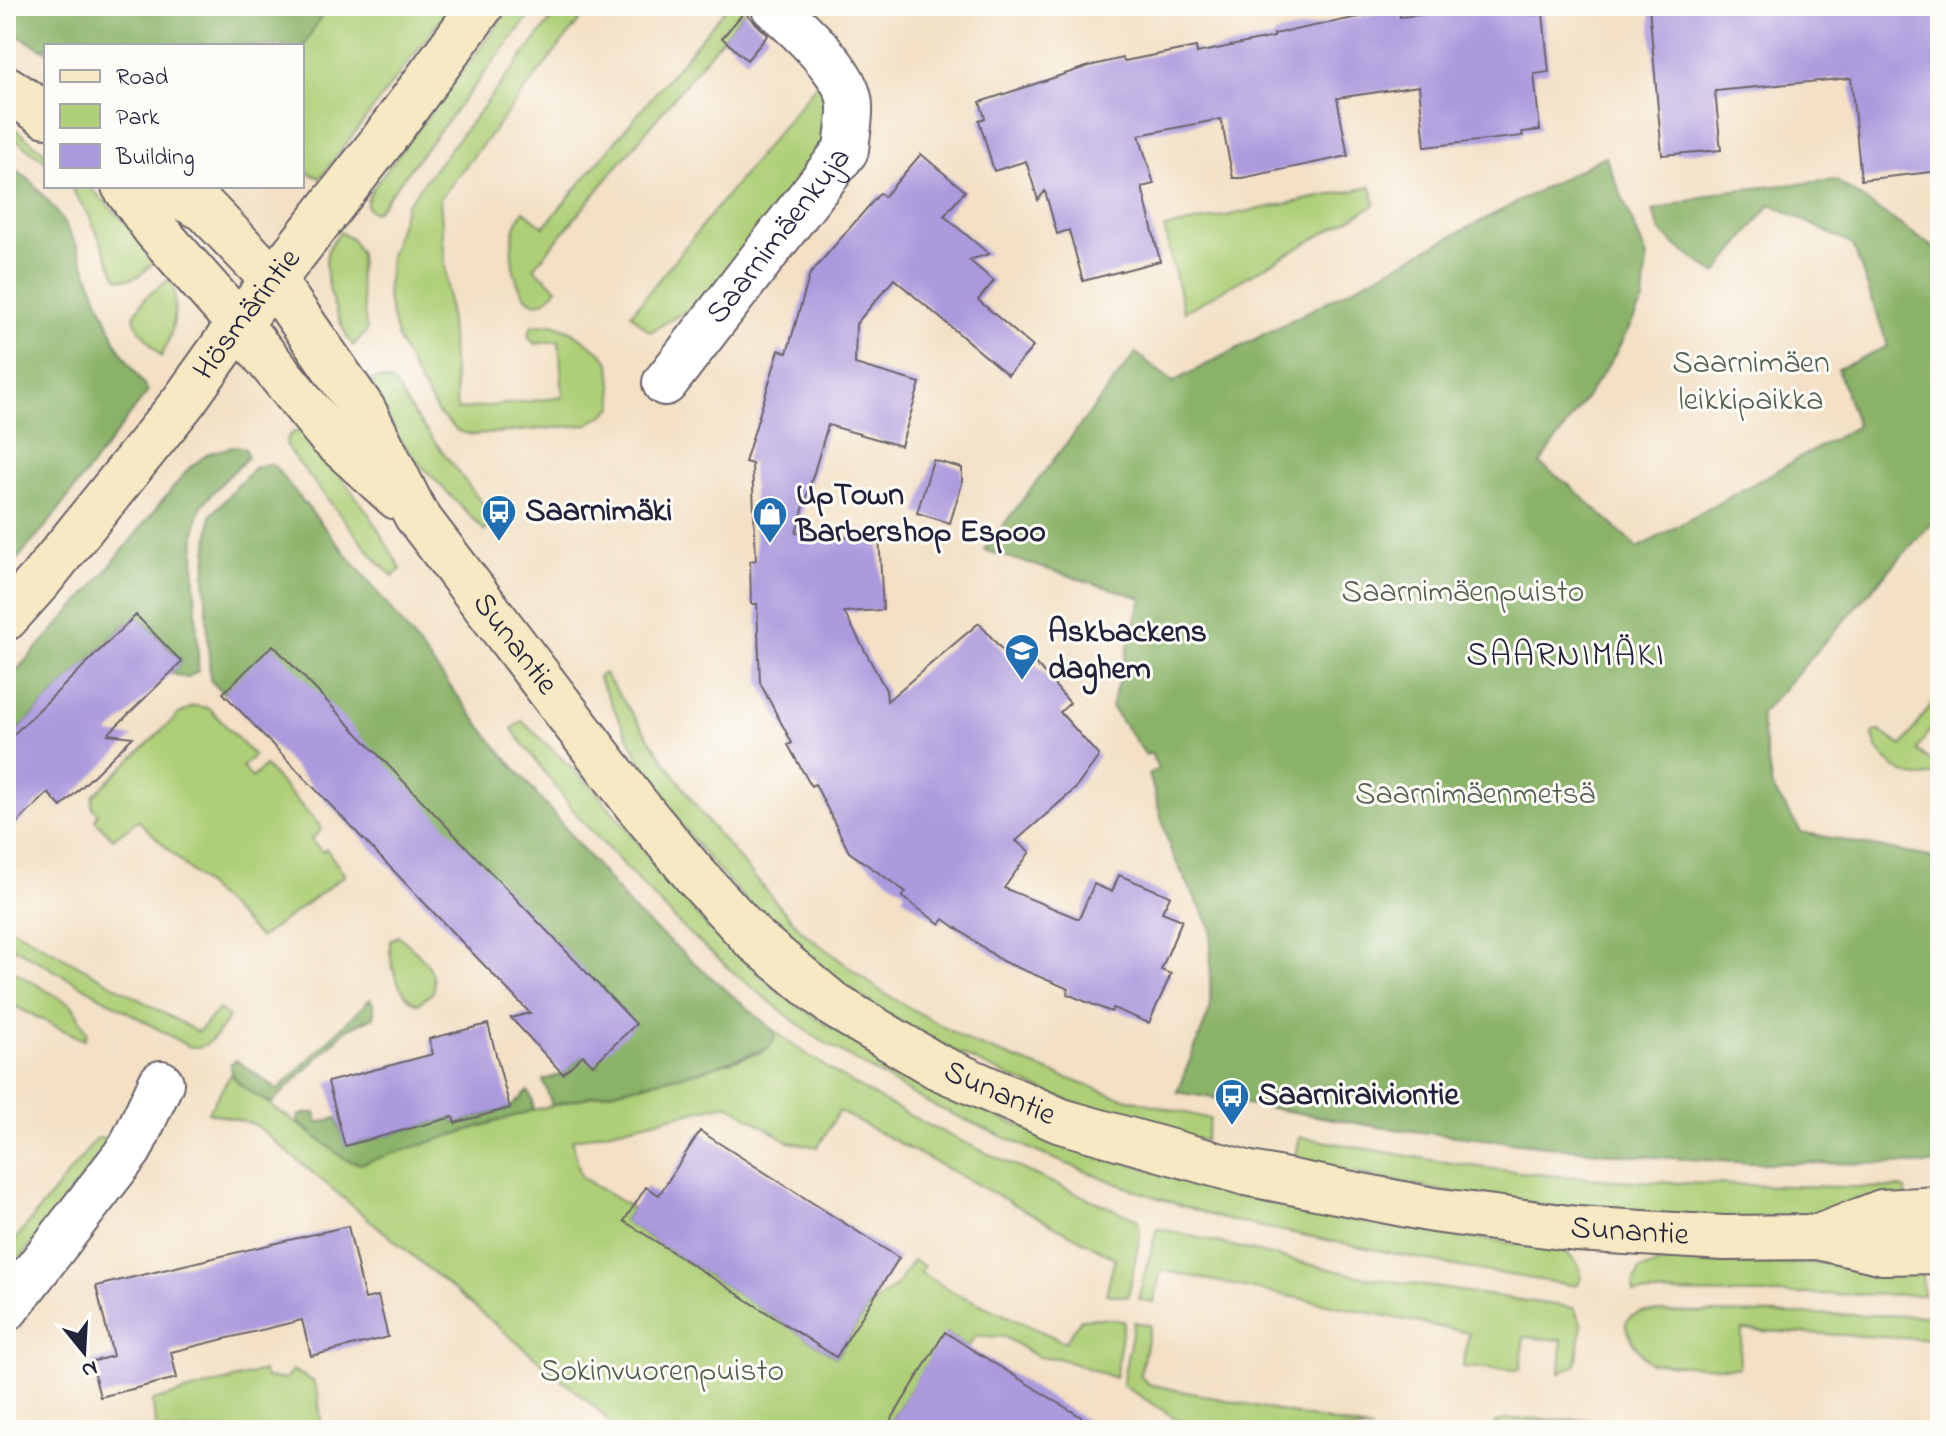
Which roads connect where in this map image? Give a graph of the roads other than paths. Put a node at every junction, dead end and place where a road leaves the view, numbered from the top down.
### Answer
1 (481, 6) edge
2 (773, 6) edge
3 (6, 88) edge
4 (44, 114) edge
5 (125, 188) edge
6 (163, 188) edge
7 (273, 280) junction
8 (239, 324) junction
9 (665, 383) dead end
10 (416, 515) junction
11 (6, 618) edge
12 (161, 1083) dead end
13 (1940, 1209) edge
14 (1818, 1237) junction
15 (1940, 1251) edge
16 (6, 1309) edge

1 - 7 street, Hösmärintie
2 - 9 street, Saarnimäenkuja
3 - 4 street
5 - 8 street, Sunantie
6 - 7 street, Sunantie
7 - 8 street, Hösmärintie
7 - 10 street, Sunantie
8 - 10 street, Sunantie
8 - 11 street, Hösmärintie
10 - 14 street, Sunantie
12 - 16 street
13 - 14 street, Sunantie
14 - 15 street, Sunantie

